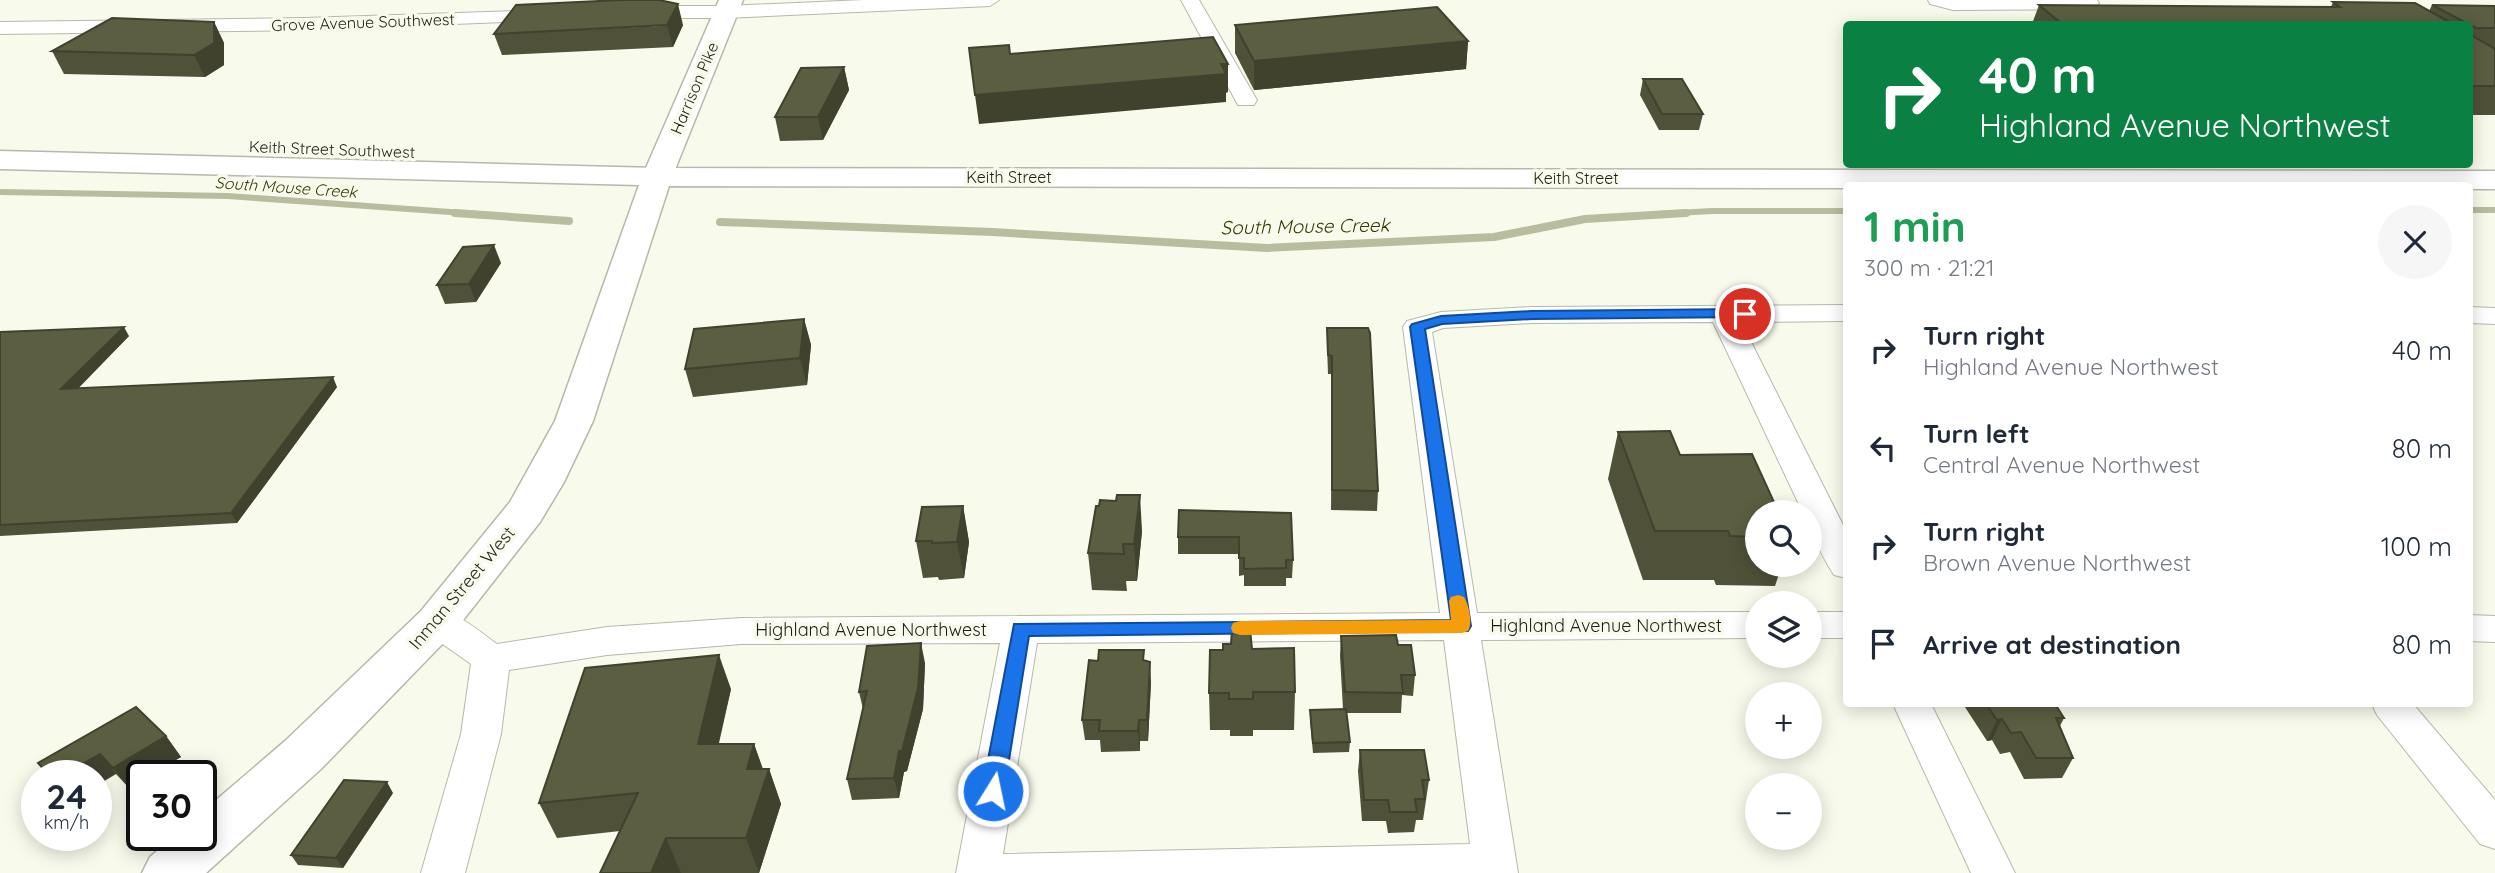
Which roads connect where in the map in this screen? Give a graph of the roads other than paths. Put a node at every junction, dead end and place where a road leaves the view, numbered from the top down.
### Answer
1 (990, 0) edge
2 (1190, 0) edge
3 (1937, 0) edge
4 (2087, 0) edge
5 (729, 6) edge
6 (617, 13) edge
7 (564, 15) edge
8 (0, 28) edge
9 (1245, 100) dead end
10 (0, 139) edge
11 (164, 144) junction
12 (1843, 159) edge
13 (2473, 159) edge
14 (2495, 159) edge
15 (0, 160) edge
16 (133, 164) junction
17 (661, 167) junction
18 (1349, 168) junction
19 (2155, 173) edge
20 (775, 177) junction
21 (2495, 180) edge
22 (640, 225) junction
23 (1843, 313) edge
24 (1723, 314) junction
25 (2473, 315) edge
26 (2495, 316) edge
27 (1843, 560) edge
28 (437, 622) junction
29 (1745, 625) edge
30 (1822, 625) edge
31 (1843, 625) edge
32 (1462, 626) junction
33 (2473, 628) edge
34 (2495, 628) edge
35 (1021, 629) junction
36 (491, 659) junction
37 (1913, 707) edge
38 (2393, 707) edge
39 (2495, 831) edge
40 (1495, 868) edge
41 (169, 873) edge
42 (443, 873) edge
43 (978, 873) edge
44 (989, 873) edge
45 (1993, 873) edge

1 - 5 street
2 - 9 street
3 - 4 street
5 - 6 street
5 - 17 main road, Harrison Pike
7 - 8 street, Grove Avenue Southwest
10 - 11 main road, Keith Street Southwest
11 - 16 main road
11 - 17 main road, Keith Street Southwest
12 - 18 main road, Keith Street
13 - 14 main road
15 - 16 main road, Keith Street Southwest
16 - 17 main road, Keith Street Southwest
17 - 18 main road, Keith Street
17 - 20 main road, Keith Street
17 - 22 main road, Inman Street West
18 - 19 main road, Keith Street
18 - 20 main road, Keith Street
19 - 21 main road, Keith Street
20 - 22 main road
22 - 28 main road, Inman Street West
23 - 24 street
24 - 27 street
24 - 32 street
25 - 26 street
28 - 36 street
28 - 41 main road, Inman Street West
29 - 32 street, Highland Avenue Northwest
30 - 31 street
32 - 35 street, Highland Avenue Northwest
32 - 40 street
33 - 34 street
35 - 36 street, Highland Avenue Northwest
35 - 43 street
36 - 42 street
37 - 45 street
38 - 39 street
40 - 44 street

